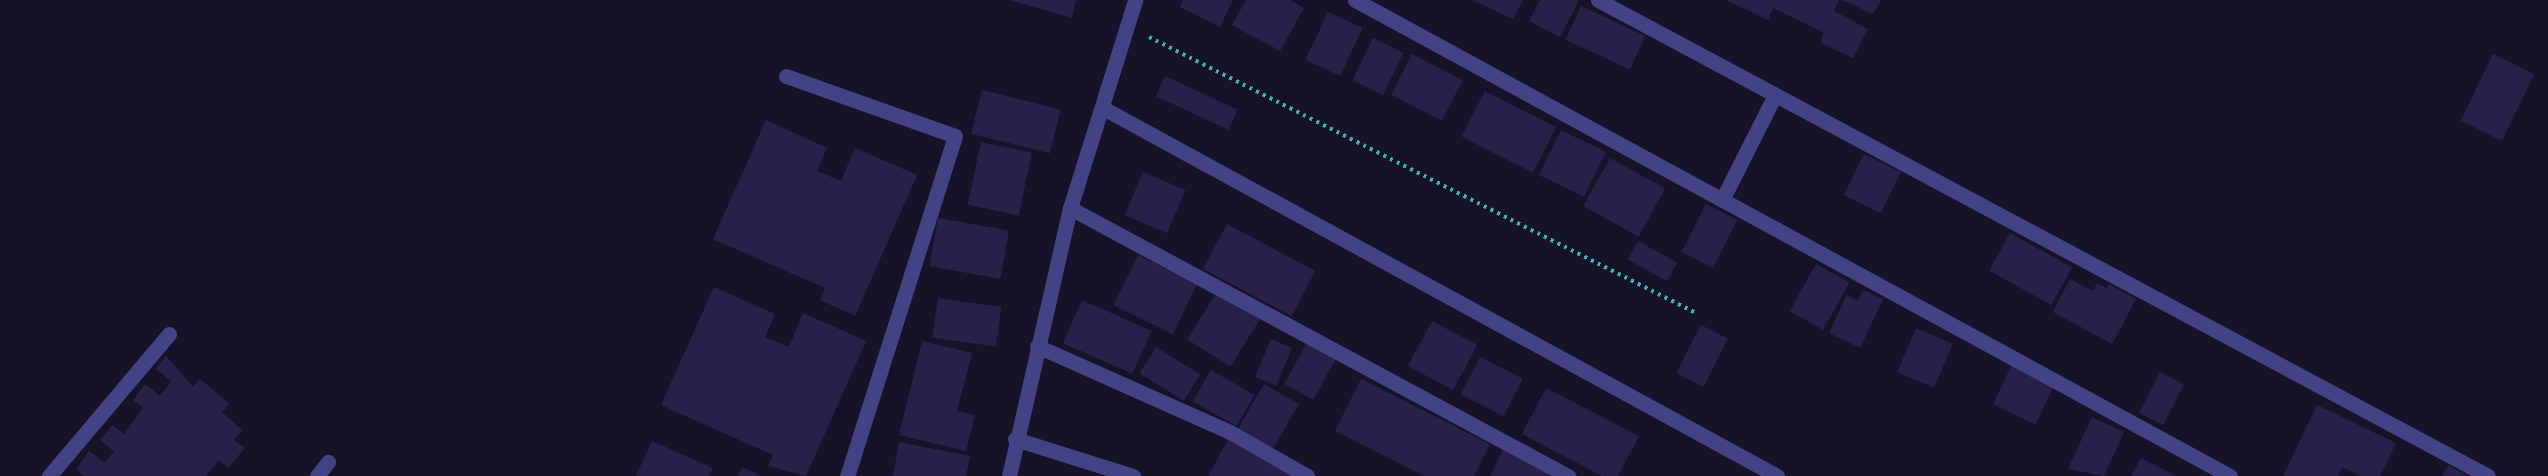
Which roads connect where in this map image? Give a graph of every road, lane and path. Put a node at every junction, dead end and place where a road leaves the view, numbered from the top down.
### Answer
1 (1135, 0) edge
2 (1355, 0) edge
3 (1598, 0) edge
4 (1127, 26) junction
5 (786, 76) dead end
6 (1775, 95) junction
7 (1102, 108) junction
8 (1722, 200) junction
9 (1070, 208) junction
10 (1696, 313) dead end
11 (169, 334) dead end
12 (1037, 346) junction
13 (1015, 439) junction
14 (328, 462) dead end
15 (49, 476) edge
16 (316, 476) edge
17 (848, 476) edge
18 (1009, 476) edge
19 (1133, 476) edge
20 (1307, 476) edge
21 (1568, 476) edge
22 (1777, 476) edge
23 (2230, 476) edge
24 (2488, 476) edge

1 - 4 street
2 - 8 street
3 - 6 street
4 - 7 street
4 - 10 path
5 - 17 street
6 - 8 street
6 - 24 street
7 - 9 street
7 - 22 street
8 - 23 street
9 - 12 street
9 - 21 street
11 - 15 street
12 - 13 street
12 - 20 street
13 - 18 street
13 - 19 street
14 - 16 street

